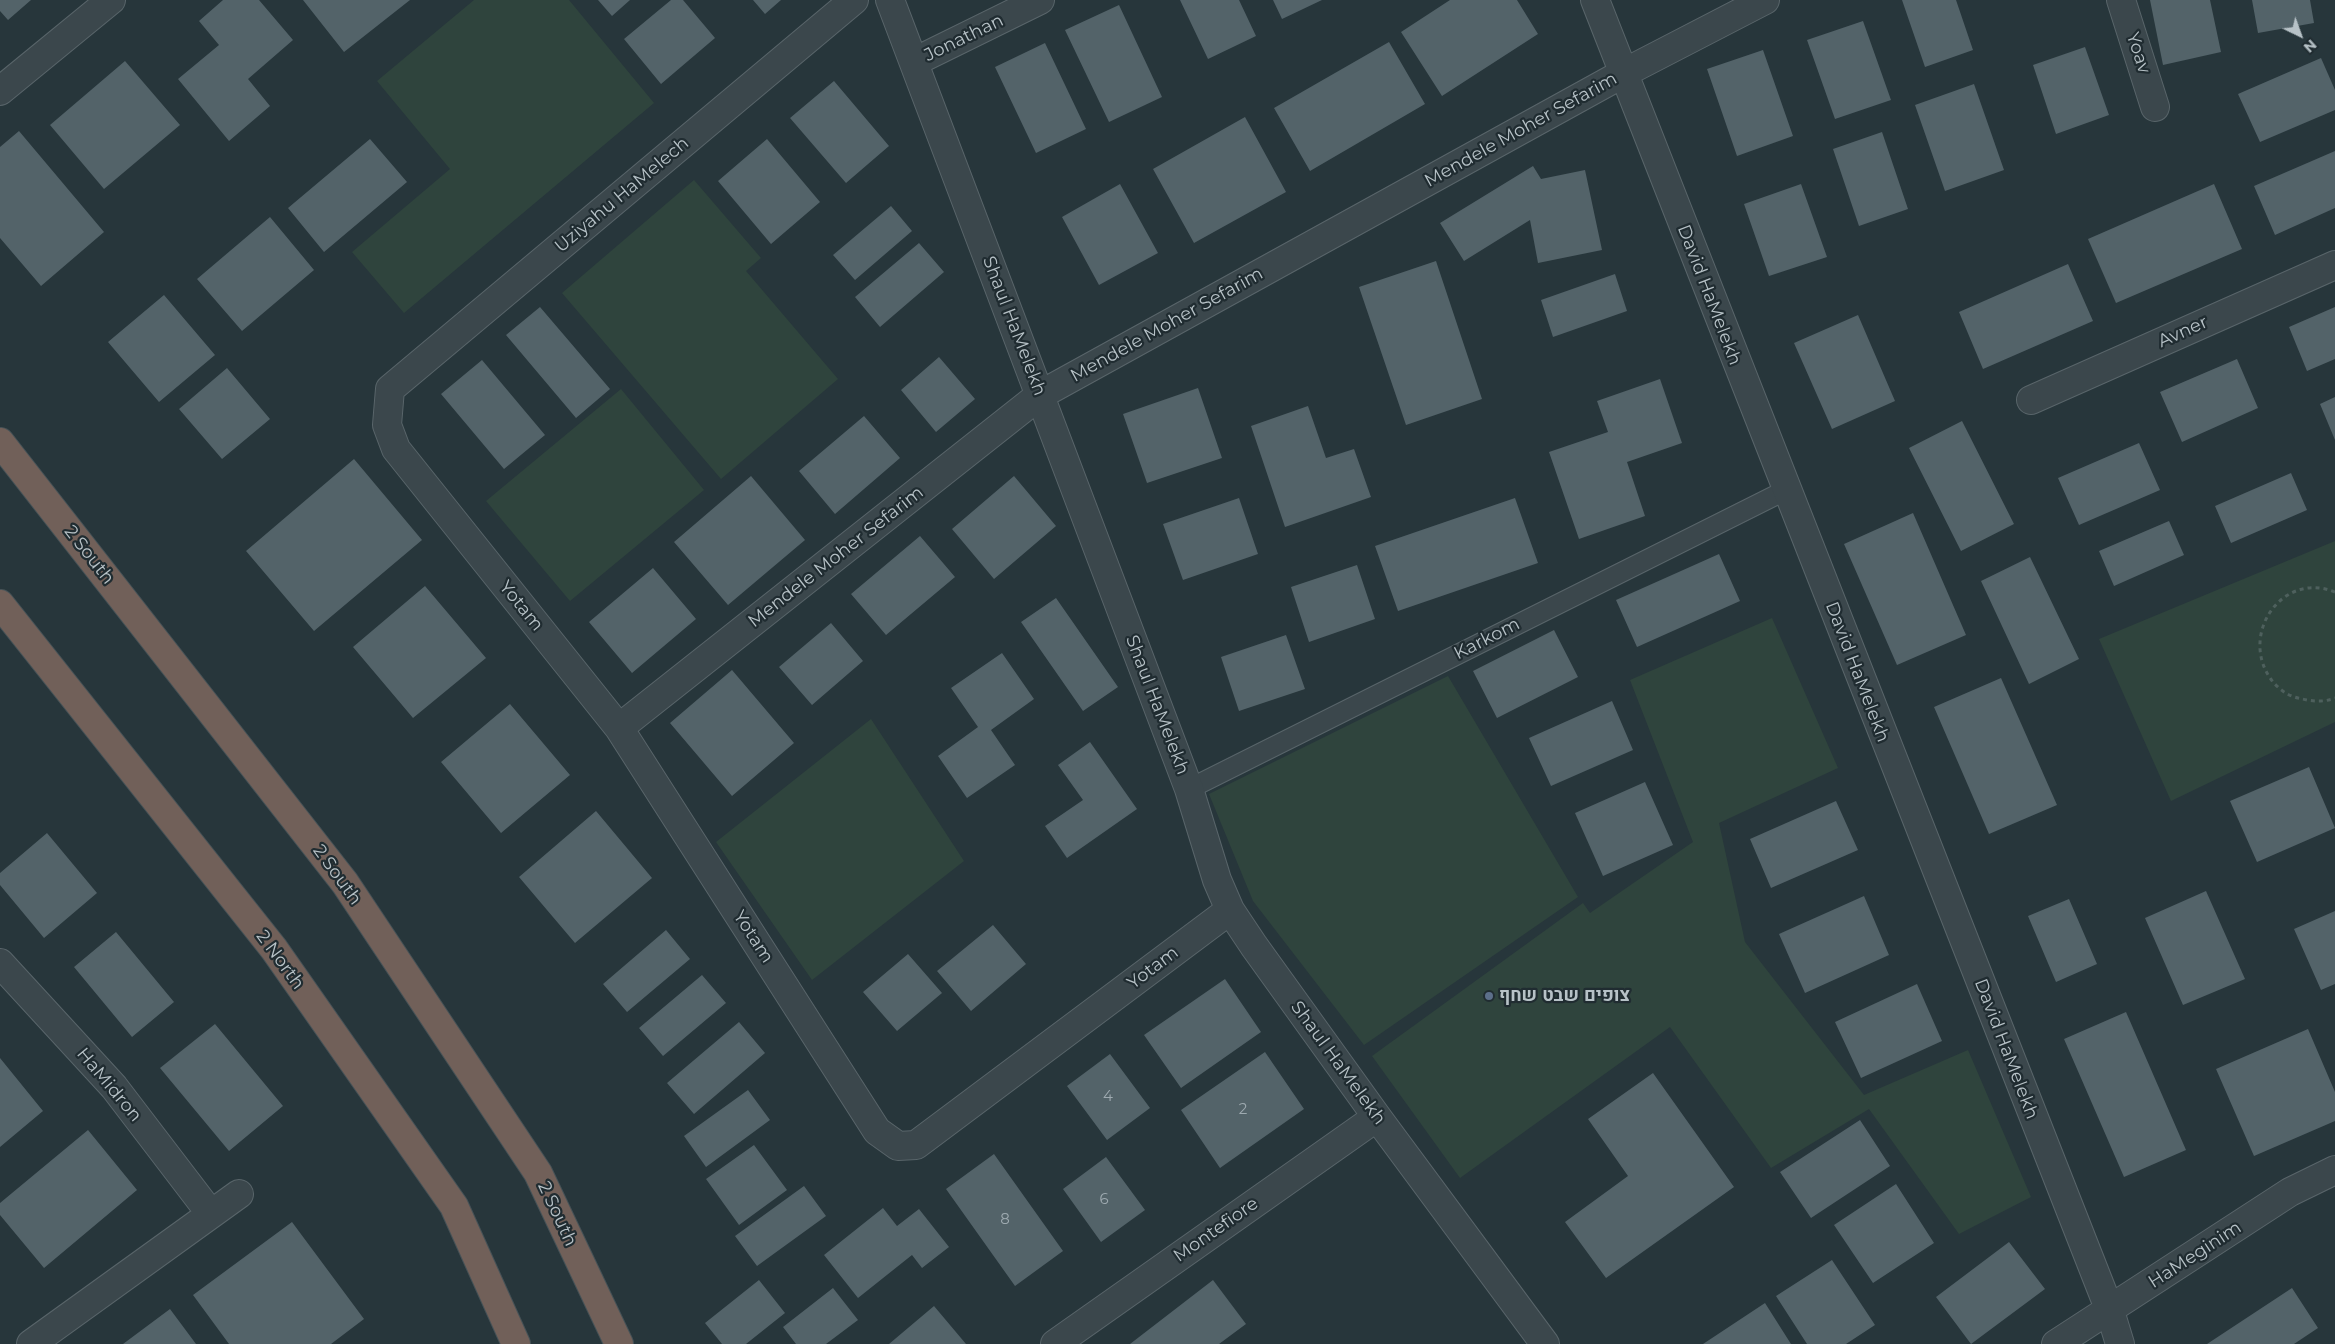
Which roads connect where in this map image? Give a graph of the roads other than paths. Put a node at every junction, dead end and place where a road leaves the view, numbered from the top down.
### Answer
1 (111, 0) edge
2 (854, 0) edge
3 (890, 0) edge
4 (1040, 0) edge
5 (1595, 0) edge
6 (1765, 0) edge
7 (2121, 0) edge
8 (914, 62) junction
9 (1622, 74) junction
10 (0, 91) edge
11 (2155, 107) dead end
12 (2335, 264) edge
13 (390, 389) joint
14 (1040, 395) junction
15 (2031, 400) dead end
16 (0, 442) edge
17 (1786, 490) junction
18 (0, 604) edge
19 (619, 728) junction
20 (1189, 789) junction
21 (1230, 910) junction
22 (0, 963) edge
23 (1377, 1117) junction
24 (2335, 1170) edge
25 (240, 1194) dead end
26 (211, 1214) junction
27 (2110, 1311) junction
28 (1061, 1342) edge
29 (31, 1344) edge
30 (516, 1344) edge
31 (619, 1344) edge
32 (1545, 1344) edge
33 (2056, 1344) edge
34 (2120, 1344) edge

1 - 10 street
2 - 13 street, Uziyahu HaMelech
3 - 8 street, Shaul HaMelekh
4 - 8 street, Jonathan
5 - 9 street, David HaMelekh
6 - 9 street, Mendele Moher Sefarim
7 - 11 street, Yoav
8 - 14 street, Shaul HaMelekh
9 - 14 street, Mendele Moher Sefarim
9 - 17 street, David HaMelekh
12 - 15 street, Avner
13 - 19 street, Yotam
14 - 19 street, Mendele Moher Sefarim
14 - 20 street, Shaul HaMelekh
16 - 31 highway, 2 South
17 - 20 lane, Karkom
17 - 27 street, David HaMelekh
18 - 30 highway, 2 North
19 - 21 street, Yotam
20 - 21 street, Shaul HaMelekh
21 - 23 street, Shaul HaMelekh
22 - 26 street, HaMidron
23 - 28 street, Montefiore
23 - 32 street, Shaul HaMelekh
24 - 27 street, HaMeginim
25 - 26 street
26 - 29 street
27 - 33 street, HaMeginim
27 - 34 street, David HaMelekh

